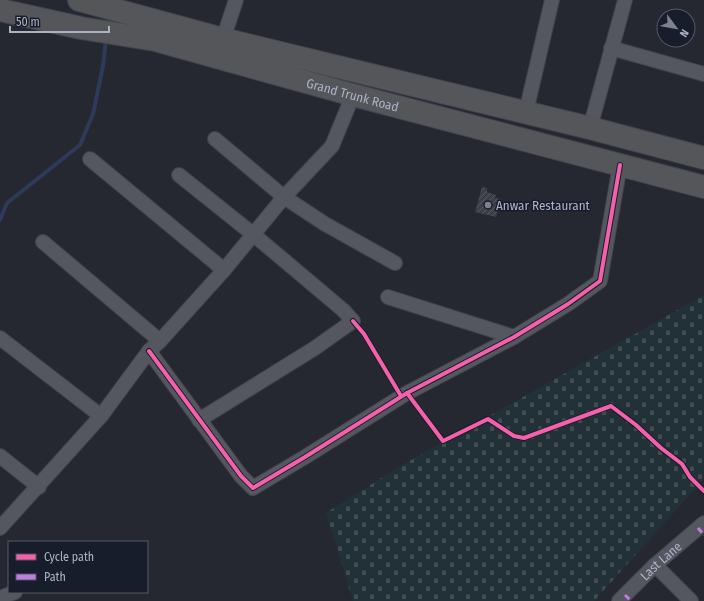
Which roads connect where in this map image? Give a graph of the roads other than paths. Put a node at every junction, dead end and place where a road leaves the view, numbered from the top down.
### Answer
1 (236, 0) edge
2 (552, 0) edge
3 (625, 0) edge
4 (84, 1) edge
5 (0, 10) edge
6 (156, 30) junction
7 (223, 39) junction
8 (611, 48) junction
9 (704, 74) edge
10 (353, 95) junction
11 (526, 112) junction
12 (590, 128) junction
13 (215, 139) dead end
14 (704, 158) edge
15 (90, 159) dead end
16 (620, 165) junction
17 (179, 175) dead end
18 (704, 187) edge
19 (284, 197) junction
20 (254, 235) junction
21 (43, 242) dead end
22 (395, 263) dead end
23 (224, 270) junction
24 (388, 297) dead end
25 (514, 337) junction
26 (0, 338) edge
27 (160, 341) junction
28 (149, 351) junction
29 (101, 416) junction
30 (199, 420) junction
31 (0, 456) edge
32 (39, 487) junction
33 (0, 528) edge
34 (702, 529) edge
35 (655, 565) junction
36 (12, 593) edge
37 (0, 598) edge
38 (625, 599) edge
39 (691, 601) edge

1 - 7 street
2 - 11 street
3 - 8 street
4 - 6 highway, Grand Trunk Road
5 - 6 highway, Grand Trunk Road
6 - 7 highway, Grand Trunk Road
6 - 10 highway, Grand Trunk Road
7 - 11 highway, Grand Trunk Road
8 - 9 street
8 - 12 street
10 - 16 highway, Grand Trunk Road
10 - 19 street
11 - 12 highway, Grand Trunk Road
12 - 14 highway, Grand Trunk Road
13 - 19 street
15 - 23 street
16 - 18 highway, Grand Trunk Road
16 - 25 street
17 - 20 street
19 - 20 street
19 - 22 street
20 - 23 street
20 - 30 street
21 - 27 street
23 - 27 street
24 - 25 street
25 - 30 street
26 - 29 street
27 - 28 street
28 - 29 street
28 - 30 street
29 - 32 street
31 - 32 street
32 - 33 street
34 - 35 street, Last Lane
35 - 38 street, Last Lane
35 - 39 street
36 - 37 street

